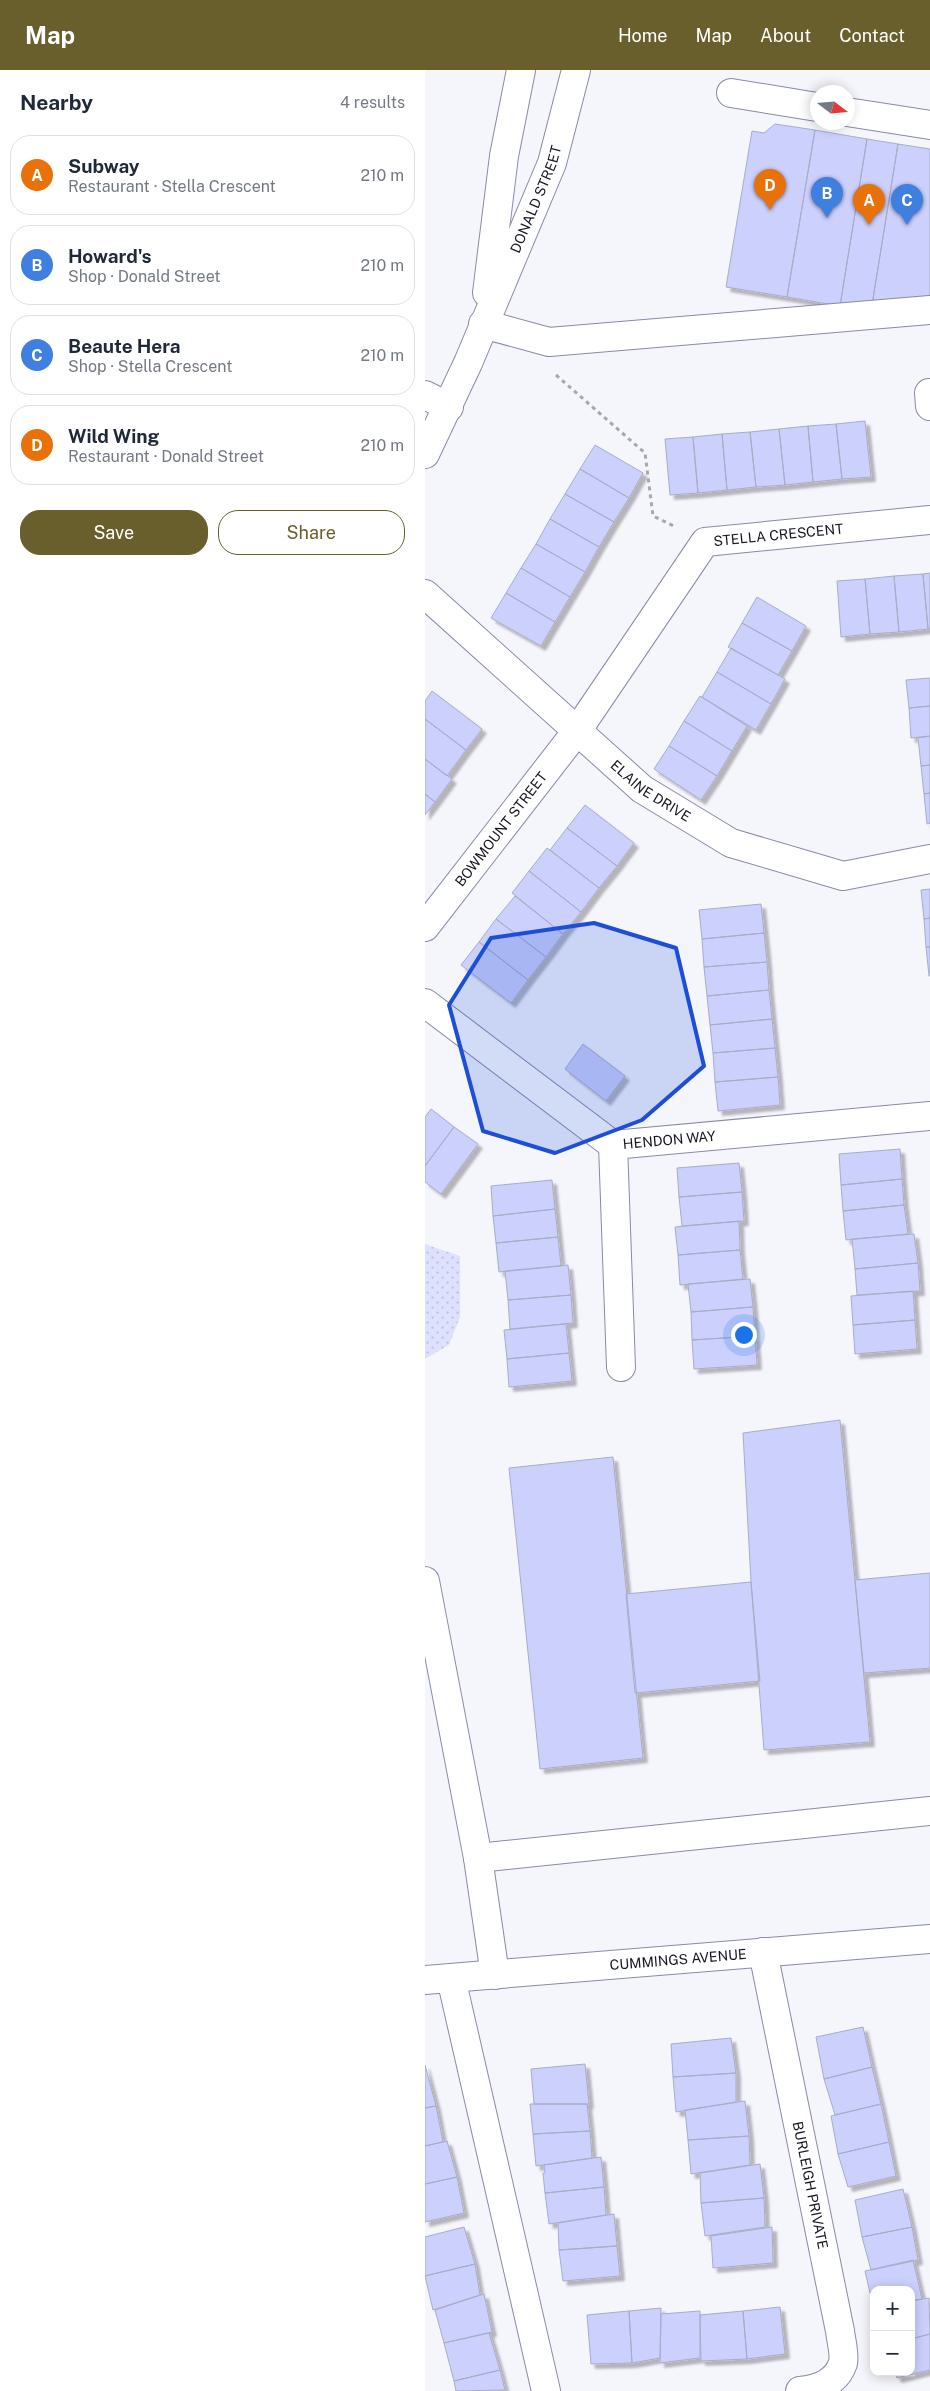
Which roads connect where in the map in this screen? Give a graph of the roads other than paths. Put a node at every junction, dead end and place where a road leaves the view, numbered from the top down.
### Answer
1 (521, 70) edge
2 (576, 70) edge
3 (731, 93) dead end
4 (810, 106) edge
5 (855, 113) edge
6 (930, 125) edge
7 (930, 310) edge
8 (483, 324) junction
9 (425, 395) edge
10 (449, 407) junction
11 (425, 454) edge
12 (930, 520) edge
13 (425, 594) edge
14 (577, 730) junction
15 (930, 859) edge
16 (425, 928) edge
17 (425, 1003) edge
18 (930, 1116) edge
19 (613, 1145) junction
20 (621, 1367) dead end
21 (425, 1581) edge
22 (930, 1811) edge
23 (478, 1858) junction
24 (930, 1939) edge
25 (763, 1952) junction
26 (495, 1975) junction
27 (438, 1979) edge
28 (546, 2391) edge
29 (799, 2391) edge

1 - 8 street, DONALD STREET
2 - 8 street, DONALD STREET
3 - 4 street
5 - 6 street
7 - 8 street
8 - 10 street, DONALD STREET
9 - 10 street
10 - 11 street, DONALD STREET
12 - 14 street, STELLA CRESCENT
13 - 14 street, ELAINE DRIVE
14 - 15 street, ELAINE DRIVE
14 - 16 street, BOWMOUNT STREET
17 - 19 street, HENDON WAY
18 - 19 street, HENDON WAY
19 - 20 street
21 - 23 street
22 - 23 street
23 - 26 street
24 - 25 street, CUMMINGS AVENUE
25 - 26 street, CUMMINGS AVENUE
25 - 29 street, BURLEIGH PRIVATE
26 - 27 street, CUMMINGS AVENUE
27 - 28 street

